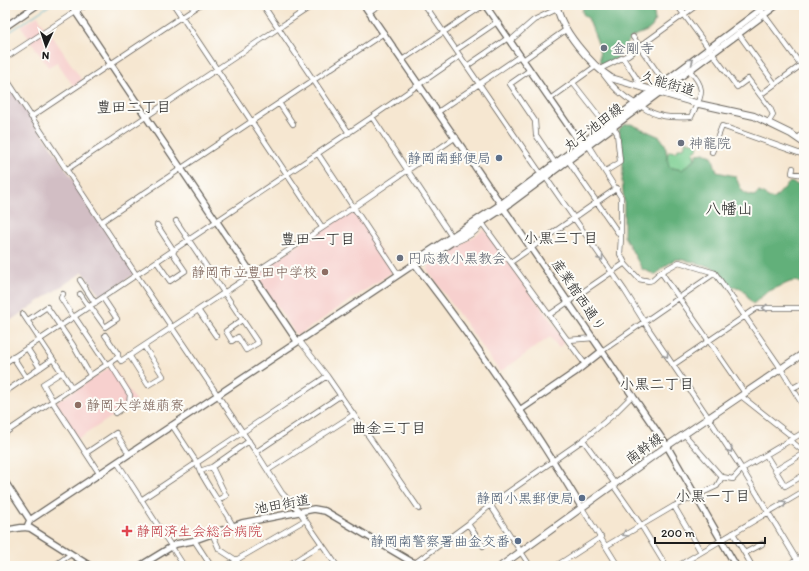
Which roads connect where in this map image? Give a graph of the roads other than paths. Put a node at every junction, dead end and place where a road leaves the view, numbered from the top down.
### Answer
1 (37, 5) edge
2 (71, 5) edge
3 (86, 5) edge
4 (174, 5) edge
5 (199, 5) edge
6 (263, 5) edge
7 (313, 5) edge
8 (364, 5) edge
9 (379, 5) edge
10 (425, 5) edge
11 (484, 5) edge
12 (677, 5) edge
13 (697, 5) edge
14 (767, 5) edge
15 (777, 5) edge
16 (557, 7) edge
17 (760, 9) edge
18 (76, 12) junction
19 (369, 12) junction
20 (684, 14) junction
21 (182, 17) junction
22 (497, 22) junction
23 (5, 26) edge
24 (279, 28) junction
25 (567, 29) junction
26 (444, 32) junction
27 (384, 33) junction
28 (738, 33) junction
29 (633, 37) dead end
30 (509, 40) junction
31 (639, 47) junction
32 (456, 50) junction
33 (709, 50) junction
34 (460, 56) junction
35 (5, 58) edge
36 (522, 58) junction
37 (622, 58) junction
38 (402, 60) junction
39 (111, 64) junction
40 (467, 66) junction
41 (803, 66) edge
42 (217, 69) junction
43 (530, 70) junction
44 (600, 70) junction
45 (689, 70) junction
46 (5, 77) edge
47 (314, 80) junction
48 (664, 82) junction
49 (573, 83) junction
50 (480, 84) junction
51 (775, 84) junction
52 (419, 85) junction
53 (643, 88) junction
54 (652, 90) junction
55 (659, 92) junction
56 (760, 95) junction
57 (550, 99) junction
58 (279, 103) junction
59 (699, 104) junction
60 (638, 105) junction
61 (438, 112) junction
62 (147, 116) junction
63 (32, 117) junction
64 (372, 117) junction
65 (251, 122) junction
66 (768, 123) junction
67 (293, 124) dead end
68 (606, 125) junction
69 (613, 127) junction
70 (804, 131) edge
71 (349, 133) junction
72 (456, 137) junction
73 (798, 139) junction
74 (804, 143) edge
75 (581, 144) junction
76 (588, 145) junction
77 (712, 152) dead end
78 (318, 154) junction
79 (804, 155) edge
80 (566, 159) junction
81 (555, 163) junction
82 (793, 168) dead end
83 (181, 169) junction
84 (66, 170) junction
85 (408, 170) junction
86 (606, 171) junction
87 (804, 174) edge
88 (286, 175) junction
89 (544, 176) junction
90 (617, 188) junction
91 (597, 203) junction
92 (503, 206) junction
93 (354, 207) junction
94 (574, 219) junction
95 (176, 220) dead end
96 (101, 222) junction
97 (217, 222) junction
98 (482, 223) junction
99 (157, 225) dead end
100 (322, 227) junction
101 (621, 237) junction
102 (190, 240) junction
103 (452, 240) junction
104 (532, 248) junction
105 (173, 251) junction
106 (157, 262) junction
107 (511, 262) junction
108 (625, 263) junction
109 (415, 264) junction
110 (611, 272) junction
111 (661, 272) junction
112 (715, 273) junction
113 (252, 274) junction
114 (398, 274) junction
115 (137, 276) junction
116 (80, 280) dead end
117 (224, 293) junction
118 (63, 294) dead end
119 (80, 294) dead end
120 (102, 298) junction
121 (679, 298) junction
122 (568, 301) junction
123 (95, 303) junction
124 (89, 306) junction
125 (804, 308) edge
126 (198, 310) junction
127 (24, 314) dead end
128 (549, 315) junction
129 (745, 316) junction
130 (74, 317) junction
131 (28, 320) junction
132 (242, 320) junction
133 (645, 322) junction
134 (60, 325) junction
135 (172, 328) junction
136 (105, 335) dead end
137 (216, 336) dead end
138 (594, 338) junction
139 (40, 339) junction
140 (568, 340) junction
141 (298, 341) junction
142 (709, 341) junction
143 (144, 346) junction
144 (27, 348) junction
145 (602, 351) junction
146 (804, 353) edge
147 (129, 355) junction
148 (13, 357) junction
149 (118, 357) junction
150 (53, 359) junction
151 (5, 363) edge
152 (108, 364) junction
153 (585, 364) junction
154 (674, 366) junction
155 (40, 368) junction
156 (781, 368) junction
157 (62, 372) junction
158 (90, 376) junction
159 (327, 376) junction
160 (26, 377) junction
161 (804, 382) edge
162 (5, 386) edge
163 (72, 388) junction
164 (793, 388) junction
165 (218, 395) junction
166 (633, 395) junction
167 (743, 395) junction
168 (340, 396) junction
169 (53, 401) junction
170 (804, 407) edge
171 (520, 410) junction
172 (116, 413) dead end
173 (353, 415) junction
174 (709, 418) junction
175 (172, 425) junction
176 (244, 432) junction
177 (804, 432) edge
178 (5, 433) edge
179 (684, 434) junction
180 (792, 439) junction
181 (583, 440) junction
182 (249, 441) junction
183 (668, 446) junction
184 (256, 452) junction
185 (804, 452) edge
186 (86, 453) junction
187 (129, 454) junction
188 (766, 454) junction
189 (553, 460) junction
190 (117, 462) junction
191 (197, 463) junction
192 (212, 467) junction
193 (742, 469) junction
194 (268, 470) junction
195 (776, 470) junction
196 (200, 471) junction
197 (99, 474) junction
198 (804, 475) edge
199 (722, 477) junction
200 (5, 482) edge
201 (614, 485) junction
202 (804, 491) edge
203 (696, 495) junction
204 (141, 500) junction
205 (217, 500) junction
206 (491, 506) junction
207 (674, 506) junction
208 (582, 508) junction
209 (419, 509) dead end
210 (299, 511) junction
211 (768, 513) junction
212 (30, 520) junction
213 (305, 520) junction
214 (468, 524) junction
215 (641, 525) junction
216 (233, 526) junction
217 (27, 527) junction
218 (5, 530) edge
219 (212, 533) junction
220 (733, 533) junction
221 (600, 537) junction
222 (194, 540) junction
223 (721, 540) junction
224 (322, 544) junction
225 (762, 544) dead end
226 (171, 546) junction
227 (483, 546) dead end
228 (606, 546) junction
229 (521, 552) junction
230 (702, 552) junction
231 (745, 553) junction
232 (71, 554) junction
233 (804, 556) edge
234 (236, 560) junction
235 (797, 560) junction
236 (413, 565) edge
237 (804, 565) edge
238 (54, 566) edge
239 (90, 566) edge
240 (140, 566) edge
241 (184, 566) edge
242 (212, 566) edge
243 (226, 566) edge
244 (241, 566) edge
245 (288, 566) edge
246 (337, 566) edge
247 (424, 566) edge
248 (502, 566) edge
249 (530, 566) edge
250 (556, 566) edge
251 (618, 566) edge
252 (666, 566) edge
253 (678, 566) edge
254 (736, 566) edge
255 (752, 566) edge
256 (786, 566) edge

1 - 23 street
2 - 18 street
3 - 18 street
4 - 21 street
5 - 21 street
6 - 24 street
7 - 24 street
8 - 19 street, 産業館西通り
9 - 19 street
10 - 26 street
11 - 22 street
11 - 26 street
12 - 20 street
13 - 20 street
14 - 17 street, 丸子池田線
15 - 17 street, 丸子池田線
16 - 25 main road, 久能街道
16 - 30 street
17 - 28 street, 丸子池田線
17 - 33 street, 丸子池田線
17 - 41 street
18 - 35 street
18 - 39 street
19 - 27 street, 産業館西通り
20 - 31 street
20 - 33 street
21 - 39 street
21 - 42 street
22 - 30 street
22 - 32 street
24 - 42 street
24 - 47 street
25 - 36 street
25 - 44 main road, 久能街道
26 - 32 street
26 - 38 street
27 - 38 street, 産業館西通り
27 - 47 street
28 - 33 street, 丸子池田線
28 - 51 street
29 - 31 street
30 - 36 street
30 - 40 street
31 - 37 street
31 - 48 street
32 - 34 street
33 - 45 street, 丸子池田線
48 -> 33 street, 丸子池田線
33 - 56 street
34 - 40 street
34 - 52 street
36 - 43 street
36 - 50 street
37 - 44 street
37 - 53 street
38 - 52 street, 産業館西通り
39 - 62 street
39 - 63 street
40 - 50 street
41 - 51 street
42 - 62 street
42 - 65 street
43 - 57 street
43 - 81 street
44 - 49 street
44 - 53 main road, 久能街道
44 - 60 street
45 - 55 street, 丸子池田線
45 - 59 street
46 - 63 street
47 - 58 street
47 - 71 street
48 - 54 street, 丸子池田線
49 - 57 street
49 - 68 street
50 - 61 street
50 - 89 street
51 - 56 street
52 - 61 street, 産業館西通り
52 - 64 street
53 - 54 main road, 久能街道
54 - 55 main road, 久能街道
54 - 60 street, 丸子池田線
55 - 59 main road, 久能街道
55 - 60 street, 丸子池田線
56 - 66 street
57 - 75 street
58 - 65 street
58 - 67 street
59 - 60 street
59 - 66 main road, 久能街道
60 - 68 street, 丸子池田線
60 - 69 street, 丸子池田線
61 - 72 street, 産業館西通り
62 - 83 street
62 - 84 street
63 - 84 street
64 - 71 street
64 - 85 street
65 - 83 street
65 - 88 street
66 - 73 main road, 久能街道
68 - 69 street
68 - 75 street, 丸子池田線
69 - 76 street, 丸子池田線
69 - 86 street
70 - 73 street
71 - 78 street
72 - 85 street
72 - 92 street, 産業館西通り
73 - 74 main road, 久能街道
75 - 76 street
75 - 80 street, 丸子池田線
76 - 80 street, 丸子池田線
76 - 86 street
77 - 79 street
78 - 88 street
78 - 93 street
80 - 81 street, 丸子池田線
80 - 89 street, 丸子池田線
80 - 91 street
81 - 89 street, 丸子池田線
82 - 87 street
83 - 96 street
83 - 97 street
84 - 96 street
85 - 93 street
85 - 103 street
86 - 90 street
88 - 97 street
88 - 100 street
89 - 92 street, 丸子池田線
89 - 94 street
90 - 91 street
90 - 101 street
91 - 94 street
91 - 101 street
92 - 98 street, 丸子池田線
92 - 103 street, 丸子池田線
92 - 104 street, 産業館西通り
93 - 100 street
93 - 114 street
94 - 104 street
94 -> 110 street
95 - 102 street
96 - 115 street
97 - 102 street
97 - 113 street
98 - 103 street, 丸子池田線
98 - 107 street
99 - 105 street
100 - 113 street
101 - 108 street
102 - 105 street
102 - 117 street
103 - 109 street, 丸子池田線
104 - 107 street
104 - 122 street, 産業館西通り
105 - 106 street
105 - 106 street
106 - 115 street
107 - 128 street
108 - 110 street
108 - 111 street
109 - 114 street, 丸子池田線
109 - 171 street
110 - 122 street
110 - 133 street
111 - 112 street
111 - 121 street
112 - 121 street
112 - 129 street
113 - 117 street
113 - 141 street
114 - 141 street, 丸子池田線
115 - 120 street
115 - 135 street
116 - 123 street
117 - 126 street
117 - 132 street
118 - 130 street
119 - 124 street
120 - 123 street
120 - 124 street
121 - 133 street
121 - 142 street
122 - 128 street
122 - 138 street, 産業館西通り
123 - 124 street
124 - 130 street
125 -> 129 street
126 - 135 street
126 - 137 street
127 - 131 street
128 - 140 street
129 - 142 street
129 - 156 street
130 - 134 street
130 - 152 street
131 - 134 street
131 - 139 street
132 - 132 street
133 - 145 street
133 -> 154 street
134 - 139 street
134 - 158 street
135 - 143 street
135 - 165 street
136 - 149 street
138 - 140 street
138 - 145 street, 産業館西通り
139 - 144 street
139 - 150 street
140 - 153 street
141 - 159 street
141 - 165 street, 丸子池田線
142 - 154 street
142 - 167 street
143 - 147 street
143 - 147 street
144 - 148 street
144 - 155 street
145 - 153 street
145 - 166 street, 産業館西通り
146 - 156 main road, 南幹線
147 - 149 street
148 - 151 street
148 - 160 street
149 - 152 street
150 - 155 street
150 - 157 street
152 - 158 street
152 - 172 street
153 - 171 street
154 - 174 street
155 - 160 street
156 - 164 street
156 - 167 main road, 南幹線
157 - 163 street
157 - 169 street
158 - 163 street
159 - 168 street
159 - 176 street
160 - 162 street
161 - 164 street
163 - 169 street
164 - 170 street
165 - 175 street, 丸子池田線
165 - 176 street
166 - 181 street
166 - 183 street, 産業館西通り
167 - 174 main road, 南幹線
167 - 180 street
168 - 173 street
168 - 184 street
169 - 178 street
169 - 186 street
171 - 189 street
173 - 194 street
173 - 209 street
174 - 179 main road, 南幹線
174 -> 193 street
175 - 187 street, 丸子池田線
175 - 191 street
176 - 182 street
176 - 191 street
177 - 180 street
179 - 183 main road, 南幹線
179 - 199 street
180 - 185 street
180 - 188 street
181 - 189 street
181 - 201 street
182 - 184 street
182 - 192 street
183 - 201 main road, 南幹線
183 - 203 street, 産業館西通り
184 - 194 street
185 - 195 street
186 - 187 street
186 - 197 street
187 - 190 street, 丸子池田線
188 - 193 street
188 - 195 street
189 - 206 street
189 - 208 street
190 - 197 street, 丸子池田線
190 - 204 street
191 - 196 street
191 - 204 street
192 - 196 street
192 - 205 street
193 - 199 street
193 - 211 street
194 - 210 street
195 - 198 street
196 - 205 street
197 - 212 street, 丸子池田線
199 - 203 street
200 - 212 street
201 - 208 main road, 南幹線
201 - 215 street
211 -> 202 street
203 - 207 street
203 - 223 street, 産業館西通り
204 - 226 street
205 - 216 street
206 - 214 street
206 - 229 street
207 - 215 street
207 - 230 street
208 - 221 street
208 - 229 main road, 南幹線
210 - 213 street
210 - 216 street, 池田街道
210 - 236 street, 池田街道
211 - 220 street
211 - 235 street
212 - 217 street
213 - 224 street
213 - 234 street
214 - 227 street
214 - 236 street
215 -> 228 street
215 - 252 street
216 - 219 street, 池田街道
217 - 218 street
217 - 232 street
219 - 222 street, 池田街道
219 - 234 street
220 - 223 street
220 - 231 street
221 - 228 street
221 - 250 street
222 - 226 street, 池田街道
222 - 242 street
223 - 230 street
223 - 254 street, 産業館西通り
224 - 245 street
224 - 246 street
225 - 231 street
226 - 240 street, 池田街道
226 - 241 street
228 - 251 street
229 - 248 main road, 南幹線
229 - 249 street
230 - 253 street
231 - 255 street
232 - 238 street
232 - 239 street
233 - 235 street
234 - 243 street
234 - 244 street
235 - 237 street
235 - 256 street
236 - 247 street, 池田街道

